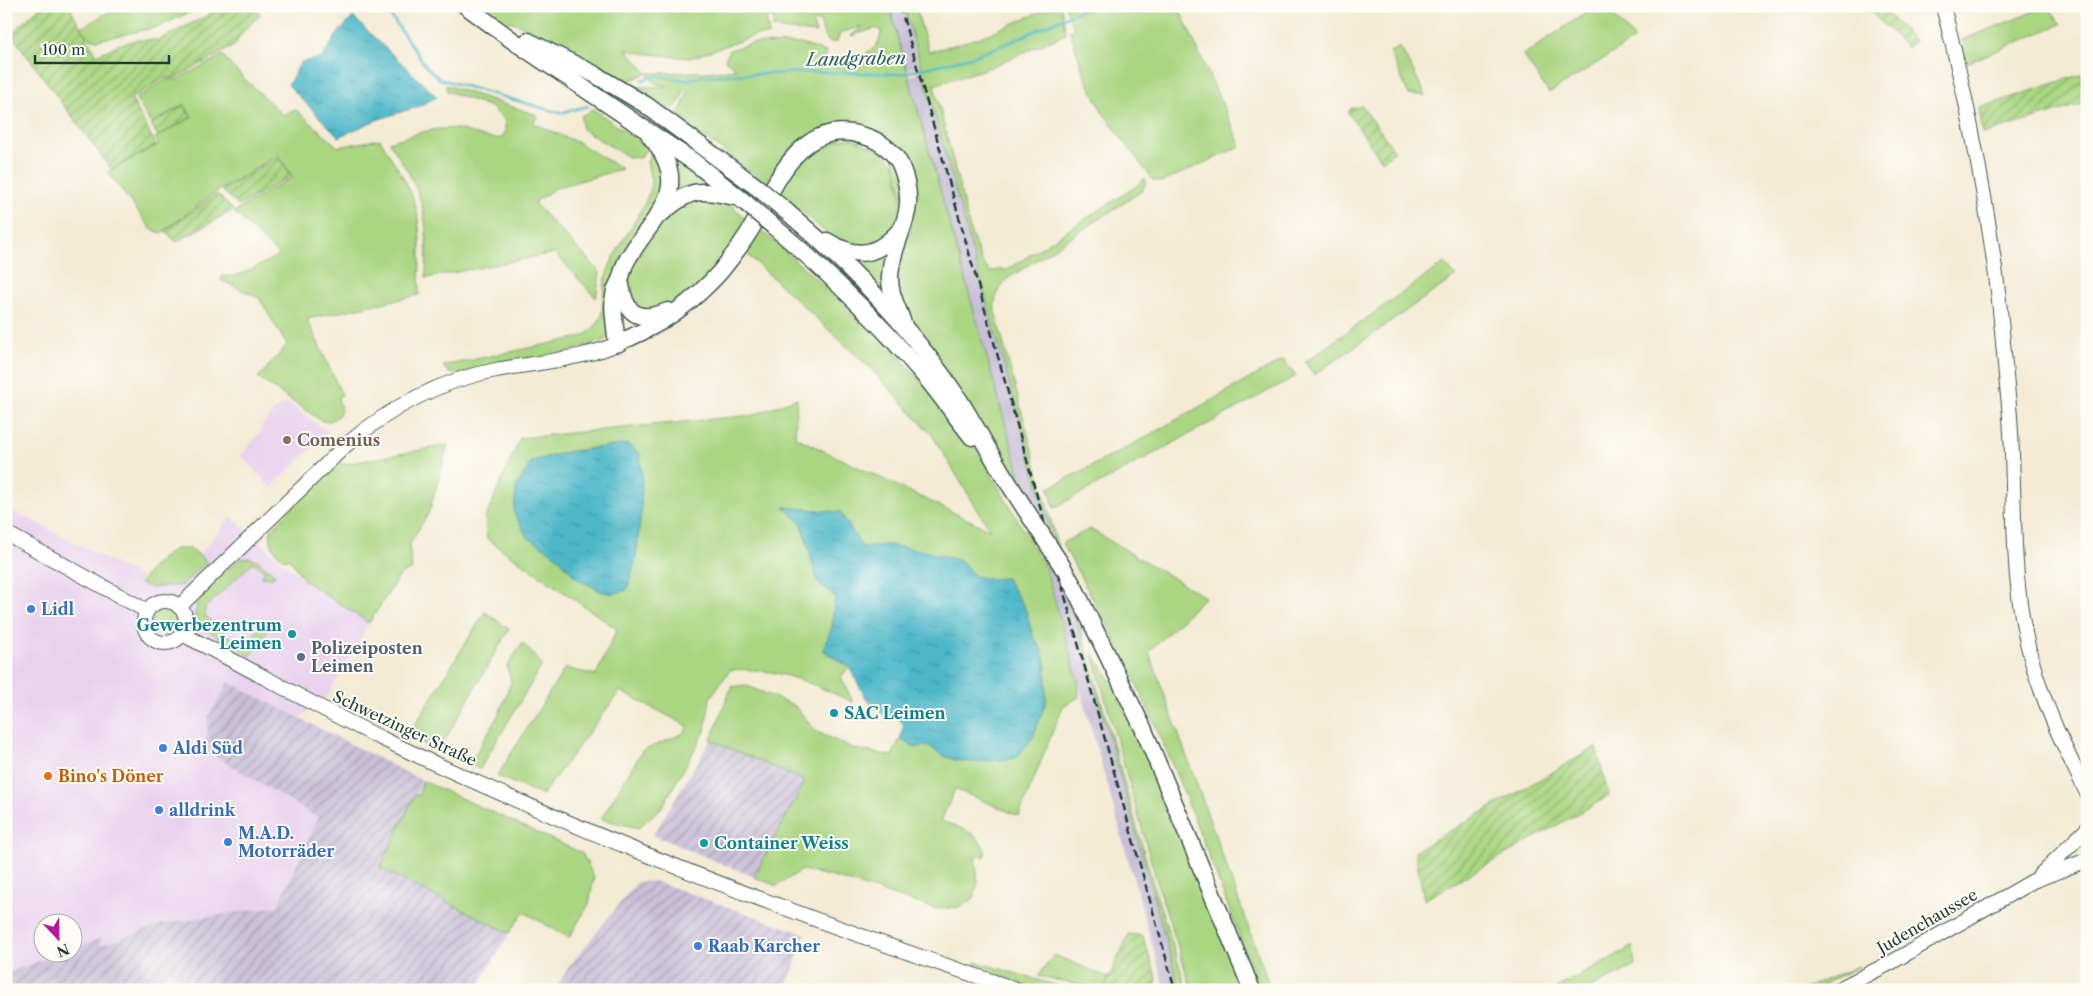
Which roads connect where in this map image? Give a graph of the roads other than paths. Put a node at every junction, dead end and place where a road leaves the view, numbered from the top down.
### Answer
1 (466, 6) edge
2 (1943, 6) edge
3 (483, 19) junction
4 (640, 124) junction
5 (743, 201) junction
6 (660, 215) junction
7 (904, 226) junction
8 (807, 229) junction
9 (620, 280) junction
10 (684, 305) junction
11 (626, 307) junction
12 (904, 326) junction
13 (624, 341) junction
14 (1001, 472) junction
15 (6, 533) edge
16 (179, 608) junction
17 (147, 611) junction
18 (182, 634) junction
19 (2087, 792) edge
20 (2087, 829) edge
21 (2087, 846) edge
22 (2062, 853) junction
23 (2087, 860) edge
24 (2087, 865) edge
25 (2069, 867) junction
26 (2033, 881) junction
27 (1018, 990) edge
28 (1252, 990) edge
29 (1837, 990) edge

1 - 3 main road
2 - 19 main road
3 - 4 main road
3 - 8 main road, bridge
4 - 5 main road
4 - 6 main road
5 - 6 main road
5 - 14 main road, bridge
6 - 9 main road
7 - 8 main road
7 - 10 main road
7 - 12 main road
8 - 12 main road
9 - 11 main road
9 - 13 main road
10 - 11 main road
10 - 13 main road
11 - 13 main road
12 - 14 main road
13 - 16 main road
14 - 28 main road, bridge
15 - 17 main road
16 - 17 main road
16 - 18 main road
17 - 18 main road
18 - 27 main road, Schwetzinger Straße
20 - 22 main road, Judenchaussee
21 - 22 main road
22 - 26 main road, Judenchaussee
23 - 25 main road, Judenchaussee
24 - 25 main road
25 - 26 main road, Judenchaussee
26 - 29 main road, Judenchaussee

